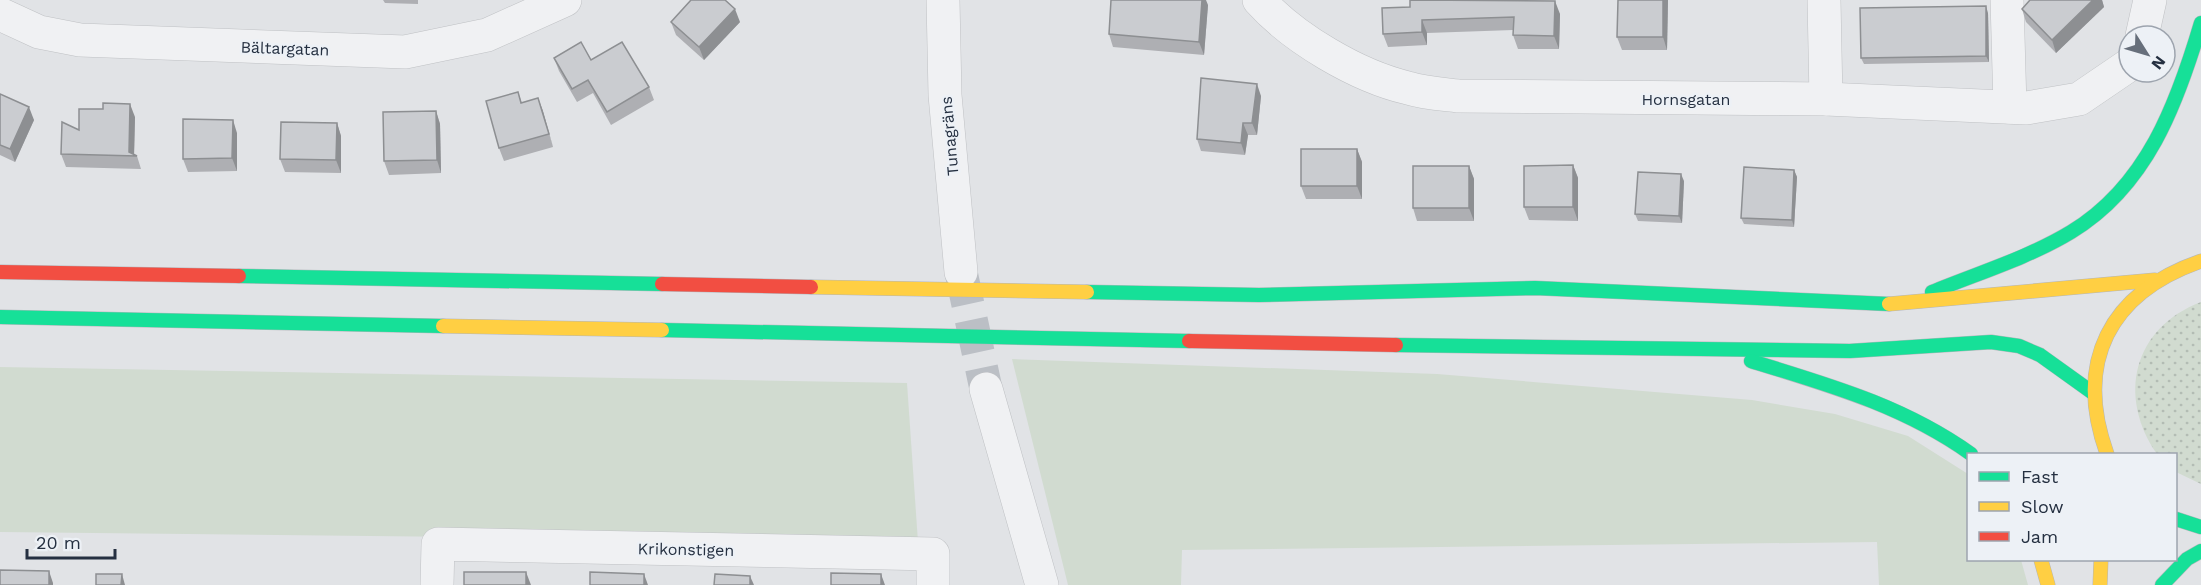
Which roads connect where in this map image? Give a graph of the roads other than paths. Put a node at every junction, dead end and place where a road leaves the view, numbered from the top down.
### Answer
1 (565, 0) edge
2 (943, 0) edge
3 (1259, 0) edge
4 (1824, 0) edge
5 (2007, 0) edge
6 (2150, 0) edge
7 (0, 14) edge
8 (2201, 23) edge
9 (2145, 24) edge
10 (2117, 73) edge
11 (1826, 99) junction
12 (2010, 107) junction
13 (2201, 261) edge
14 (0, 272) edge
15 (961, 272) tunnel mouth
16 (2156, 280) junction
17 (1903, 305) junction
18 (0, 317) edge
19 (1718, 351) junction
20 (986, 389) tunnel mouth
21 (2093, 393) junction
22 (2105, 452) edge
23 (1970, 453) edge
24 (2177, 520) edge
25 (2201, 527) edge
26 (2201, 550) edge
27 (2041, 561) edge
28 (2101, 561) edge
29 (933, 569) edge
30 (437, 585) edge
31 (1042, 585) edge
32 (2048, 585) edge
33 (2100, 585) edge
34 (2162, 585) edge

1 - 7 street, Bältargatan
2 - 15 street, Tunagräns
3 - 11 street, Hornsgatan
4 - 11 street
5 - 12 street
6 - 9 street
8 - 17 highway
10 - 12 street, Hornsgatan
11 - 12 street, Hornsgatan
13 - 16 highway
14 - 17 highway
16 - 17 highway
16 - 21 highway
18 - 19 highway
19 - 21 highway
19 - 23 highway
20 - 31 street
21 - 22 highway
24 - 25 highway
26 - 34 highway
27 - 32 highway
28 - 33 highway
29 - 30 street, Krikonstigen

